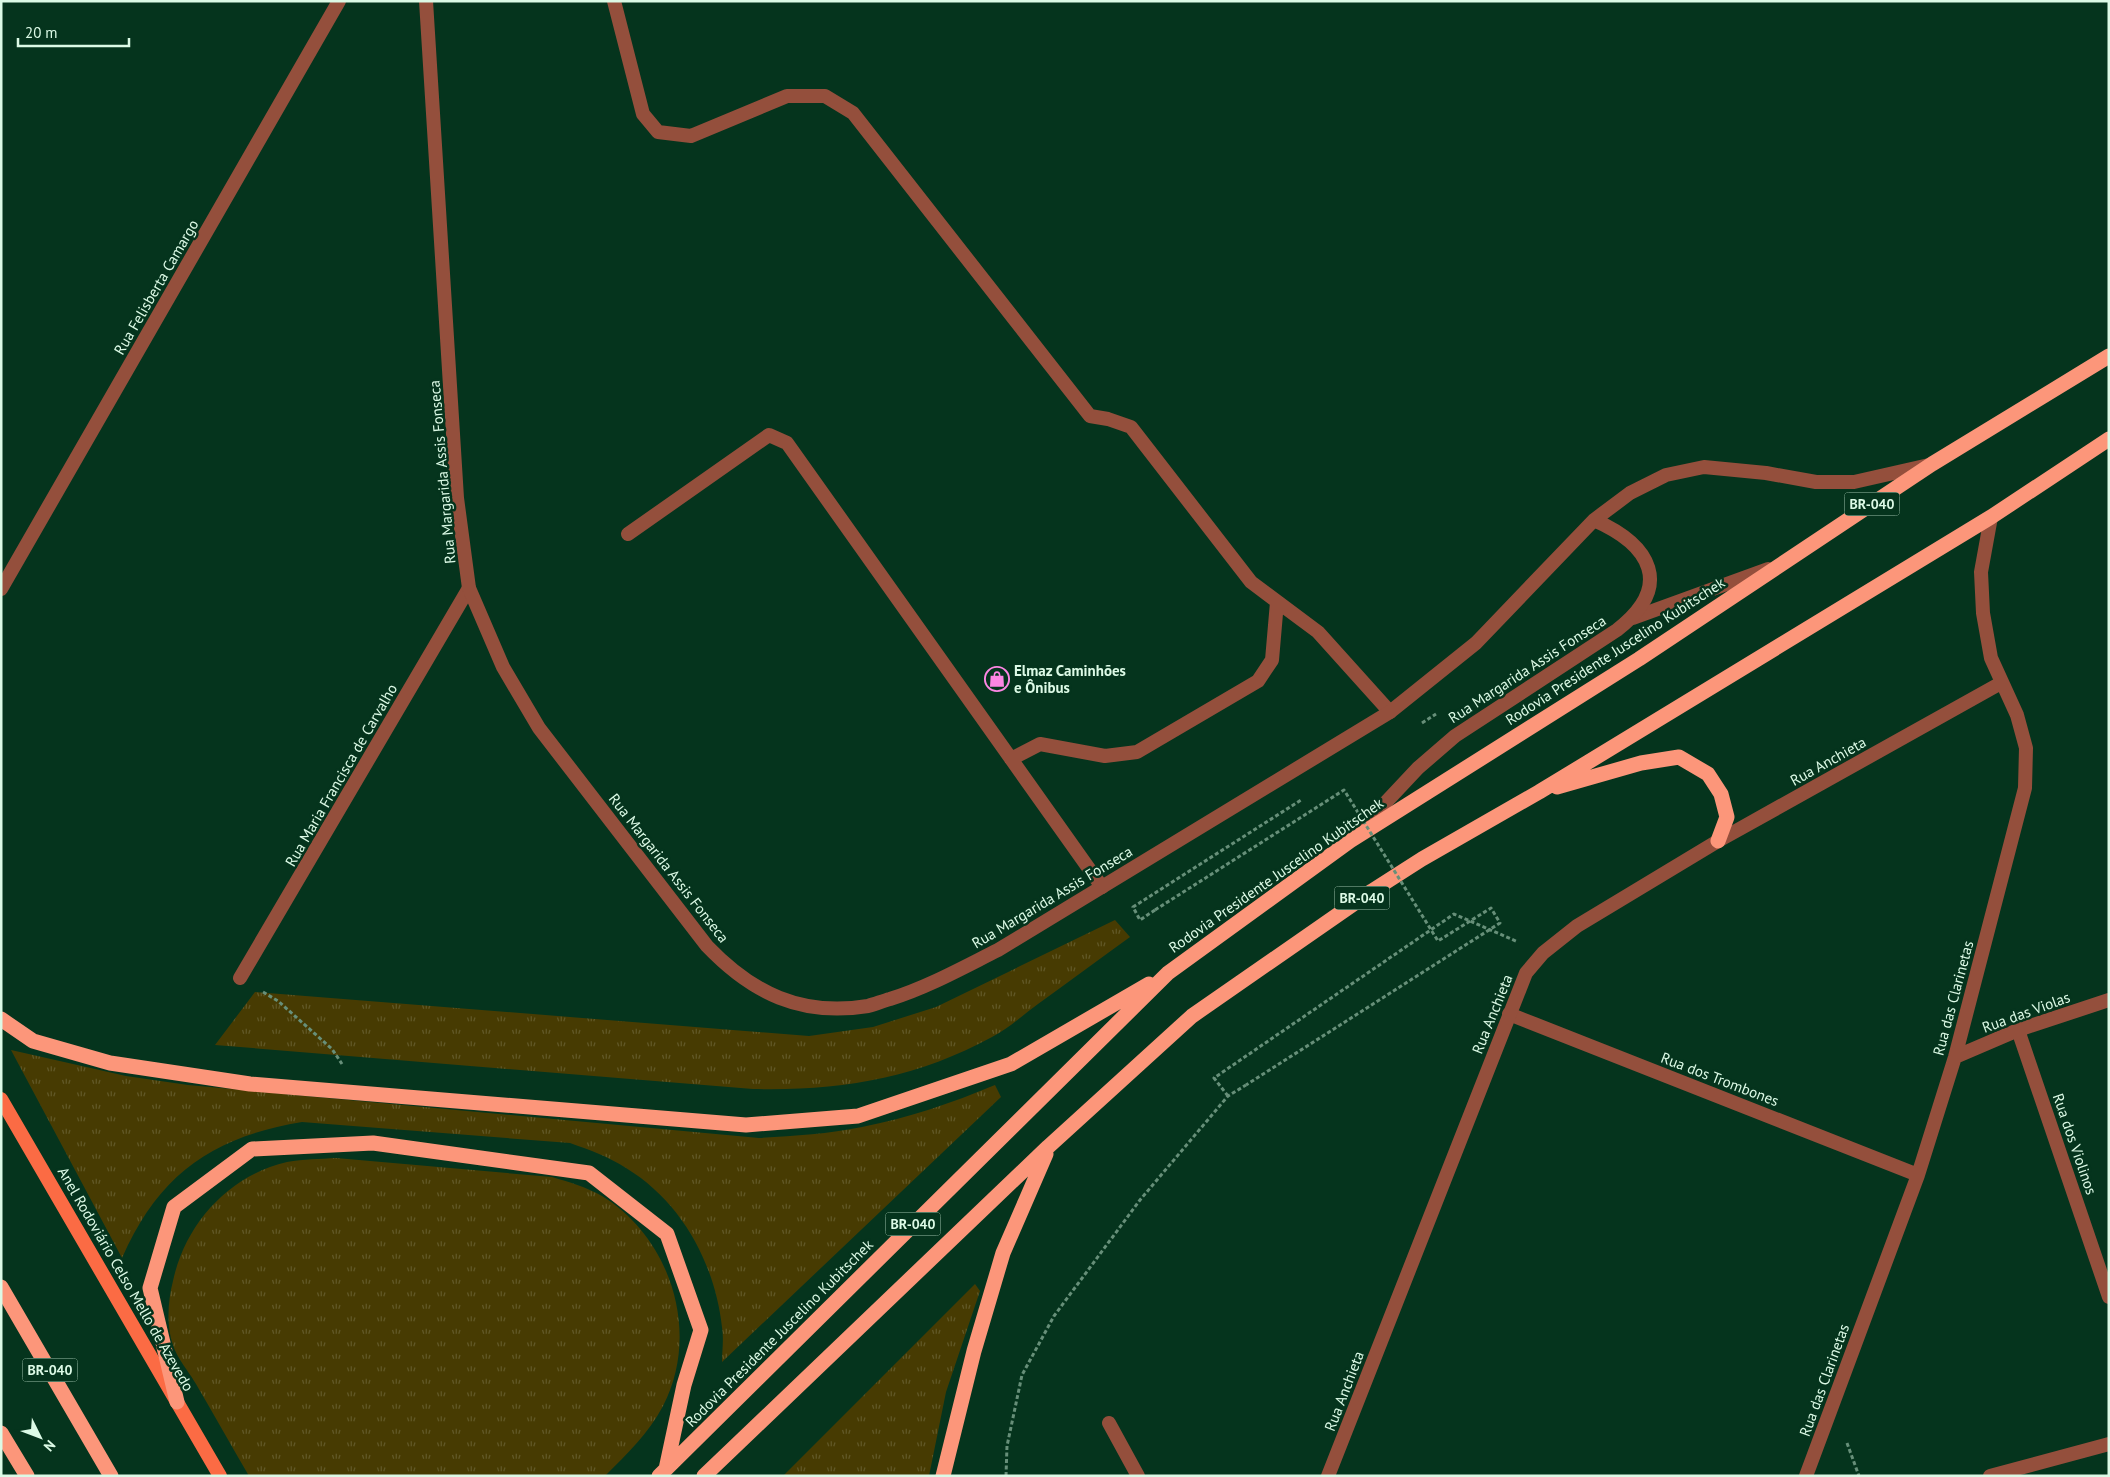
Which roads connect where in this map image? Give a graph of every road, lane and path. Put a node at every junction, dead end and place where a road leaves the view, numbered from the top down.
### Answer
1 (339, 1) edge
2 (426, 1) edge
3 (614, 1) edge
4 (2109, 356) edge
5 (2109, 439) edge
6 (1932, 464) junction
7 (1991, 517) junction
8 (1594, 520) junction
9 (628, 534) dead end
10 (1778, 566) junction
11 (469, 588) junction
12 (1, 589) edge
13 (1277, 602) junction
14 (1634, 618) junction
15 (2001, 683) junction
16 (1444, 709) dead end
17 (1390, 712) junction
18 (1419, 725) dead end
19 (1011, 759) junction
20 (1539, 792) junction
21 (1305, 798) dead end
22 (1350, 841) junction
23 (1718, 841) junction
24 (1102, 887) junction
25 (1543, 953) junction
26 (1168, 973) junction
27 (240, 978) joint
28 (2109, 1000) edge
29 (1509, 1014) junction
30 (1, 1019) edge
31 (2018, 1030) junction
32 (1955, 1057) junction
33 (359, 1093) junction
34 (1228, 1096) junction
35 (1, 1099) edge
36 (1048, 1147) junction
37 (1918, 1174) junction
38 (2104, 1263) edge
39 (1, 1287) edge
40 (2109, 1297) edge
41 (177, 1402) junction
42 (1108, 1423) dead end
43 (1, 1433) edge
44 (2109, 1444) edge
45 (662, 1472) edge
46 (27, 1476) edge
47 (111, 1476) edge
48 (220, 1476) edge
49 (704, 1476) edge
50 (943, 1476) edge
51 (1006, 1476) edge
52 (1138, 1476) edge
53 (1328, 1476) edge
54 (1806, 1476) edge
55 (1990, 1476) edge

1 - 12 street, Rua Felisberta Camargo
2 - 11 street, Rua Margarida Assis Fonseca
3 - 13 street
4 - 6 highway, Rodovia Presidente Juscelino Kubitschek / BR-040
5 - 7 highway, BR-040
6 - 8 street, Rua Margarida Assis Fonseca
6 - 10 highway, Rodovia Presidente Juscelino Kubitschek / BR-040
7 - 15 street, Rua das Clarinetas
7 - 20 highway, BR-040
8 - 14 street, Rua Margarida Assis Fonseca
8 - 17 street, Rua Margarida Assis Fonseca
9 - 19 street
10 - 14 street
10 - 22 highway, Rodovia Presidente Juscelino Kubitschek / BR-040
11 - 24 street, Rua Margarida Assis Fonseca
11 - 27 street, Rua Maria Francisca de Carvalho
13 - 17 street
13 - 19 street
14 - 22 street, Rua Margarida Assis Fonseca
15 - 23 street, Rua Anchieta
15 - 32 street, Rua das Clarinetas
16 - 18 path
17 - 24 street, Rua Margarida Assis Fonseca
19 - 24 street
20 - 23 highway
20 - 36 highway, BR-040
21 - 34 path, bridge
22 - 26 highway, Rodovia Presidente Juscelino Kubitschek / BR-040
23 - 25 street, Rua Anchieta
25 - 29 street, Rua Anchieta
25 - 34 path
26 - 33 highway
26 - 45 highway, Rodovia Presidente Juscelino Kubitschek / BR-040
27 - 33 path
28 - 31 street, Rua das Violas
29 - 37 street, Rua dos Trombones
29 - 53 street, Rua Anchieta
30 - 33 highway
31 - 32 street, Rua das Violas
31 - 38 street, Rua dos Violinos
32 - 37 street, Rua das Clarinetas
34 - 51 path
35 - 41 main road, Anel Rodoviário Celso Mello de Azevedo
36 - 49 highway, BR-040
36 - 50 highway
37 - 54 street, Rua das Clarinetas
38 - 40 street, Rua dos Violinos
39 - 47 highway, BR-040
41 - 45 highway
41 - 48 main road, Anel Rodoviário Celso Mello de Azevedo
42 - 52 street
43 - 46 highway
44 - 55 street

